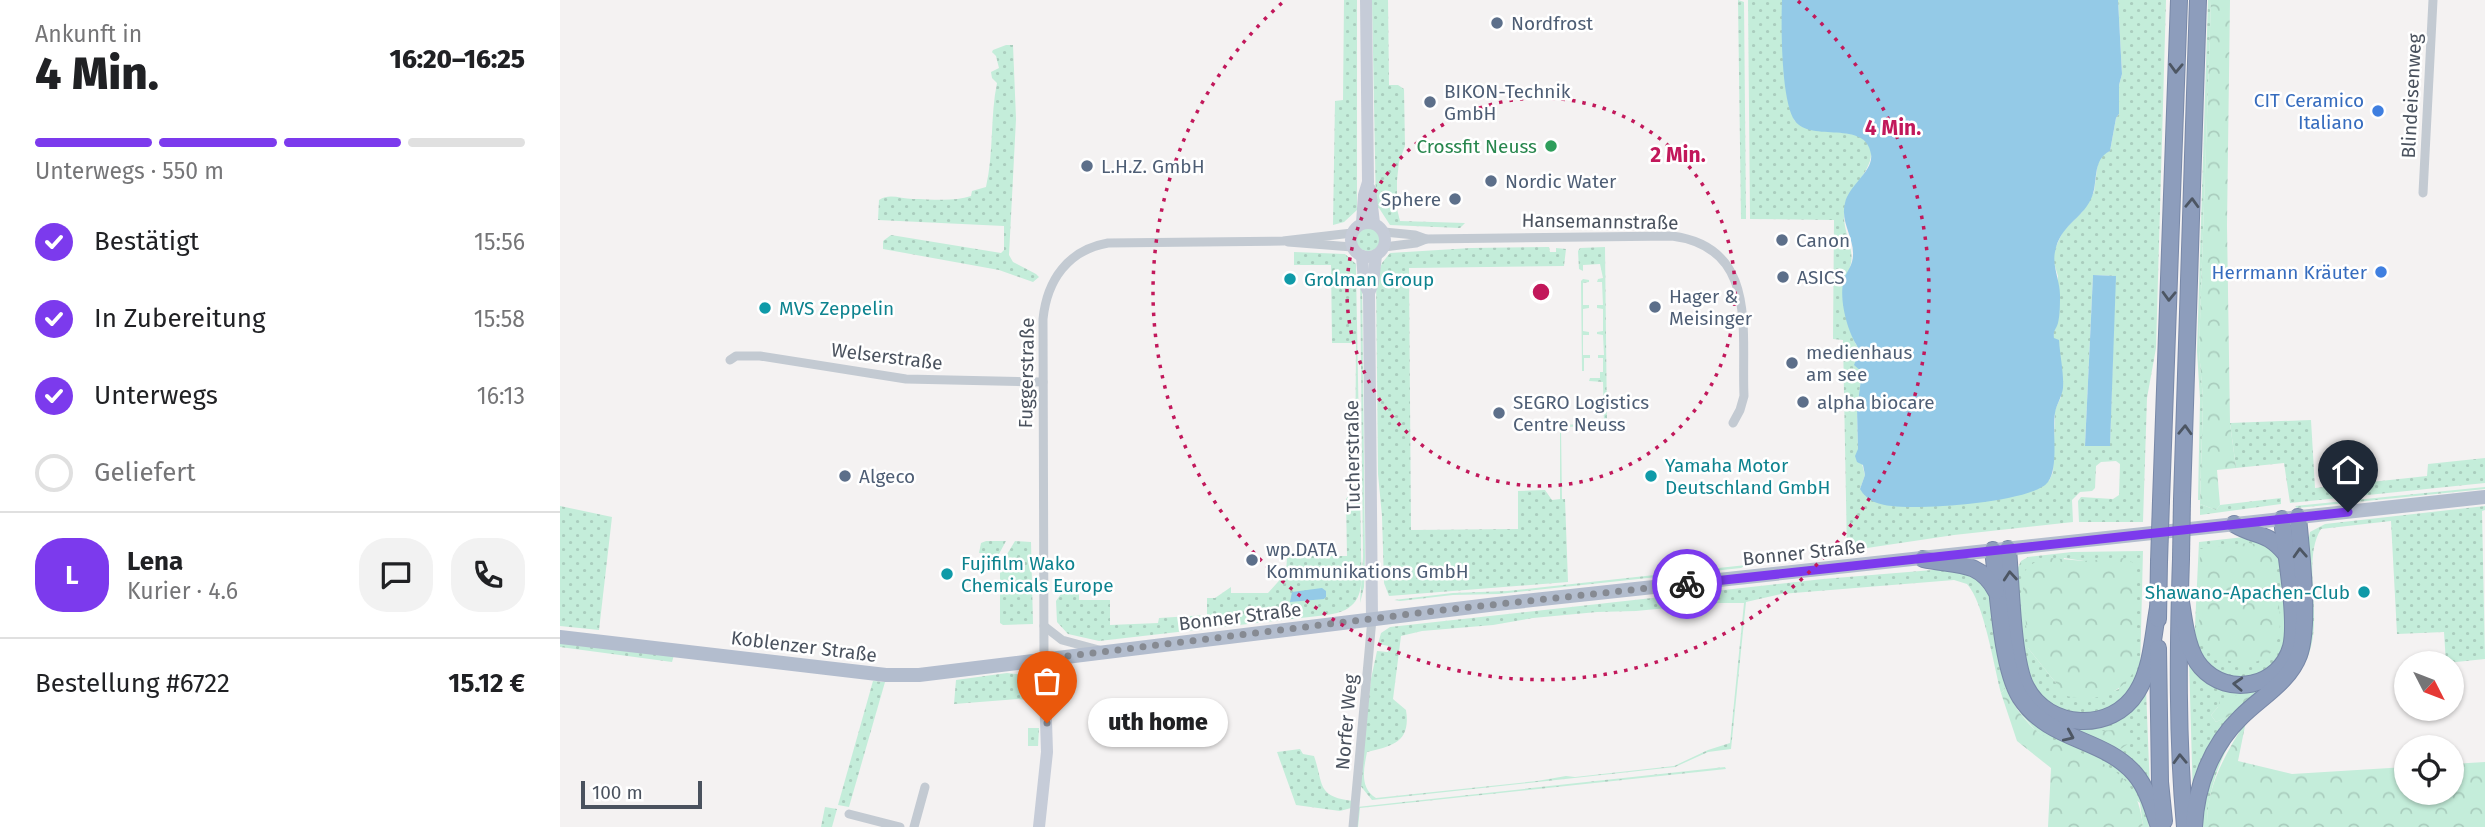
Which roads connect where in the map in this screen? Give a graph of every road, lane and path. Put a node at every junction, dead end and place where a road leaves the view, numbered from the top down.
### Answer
1 (1366, 0) edge
2 (2179, 0) edge
3 (2198, 0) edge
4 (2433, 0) edge
5 (2423, 193) dead end
6 (1373, 226) junction
7 (1352, 233) junction
8 (1426, 239) junction
9 (1283, 241) junction
10 (1357, 251) junction
11 (1380, 251) junction
12 (1369, 293) junction
13 (730, 360) dead end
14 (1042, 382) junction
15 (1733, 423) dead end
16 (2485, 498) edge
17 (2290, 518) junction
18 (2234, 524) junction
19 (2000, 549) junction
20 (2285, 553) junction
21 (1923, 559) junction
22 (2180, 596) junction
23 (1998, 597) junction
24 (2158, 608) junction
25 (1372, 619) junction
26 (1044, 626) junction
27 (560, 637) edge
28 (1106, 651) junction
29 (1044, 659) junction
30 (925, 787) dead end
31 (849, 814) dead end
32 (900, 827) edge
33 (914, 827) edge
34 (1039, 827) edge
35 (1353, 827) edge
36 (2159, 827) edge
37 (2164, 827) edge
38 (2185, 827) edge
39 (2194, 827) edge

1 - 6 main road
2 -> 24 highway, bridge
22 -> 3 highway, bridge
4 - 5 street, Blindeisenweg
6 - 7 main road
6 - 8 street, Hansemannstraße
6 - 11 main road, Tucherstraße
7 - 9 street, Fuggerstraße
7 - 10 main road, Tucherstraße
8 - 11 street, Hansemannstraße
8 - 15 street, Hansemannstraße
9 - 10 street, Fuggerstraße
9 - 14 street, Fuggerstraße
10 - 11 main road
10 - 12 main road, Tucherstraße
11 - 12 main road, Tucherstraße
12 - 25 main road, Tucherstraße
13 - 14 street, Welserstraße
14 - 26 street, Fuggerstraße
16 - 17 main road, Bonner Straße
17 - 18 main road, Bonner Straße
17 - 20 highway
39 -> 17 highway
18 - 19 main road, Bonner Straße
18 - 20 highway
19 - 21 main road, Bonner Straße
19 - 23 highway
24 -> 19 highway
20 -> 22 highway
21 - 23 highway
21 - 25 main road, Bonner Straße
38 -> 22 highway
23 -> 36 highway
24 - 37 highway
25 - 28 main road, Bonner Straße
25 - 35 street, Norfer Weg
26 - 28 street
26 - 29 street, Fuggerstraße
27 - 29 main road, Koblenzer Straße
28 - 29 main road, Bonner Straße
29 - 34 main road
30 - 33 street
31 - 32 street

